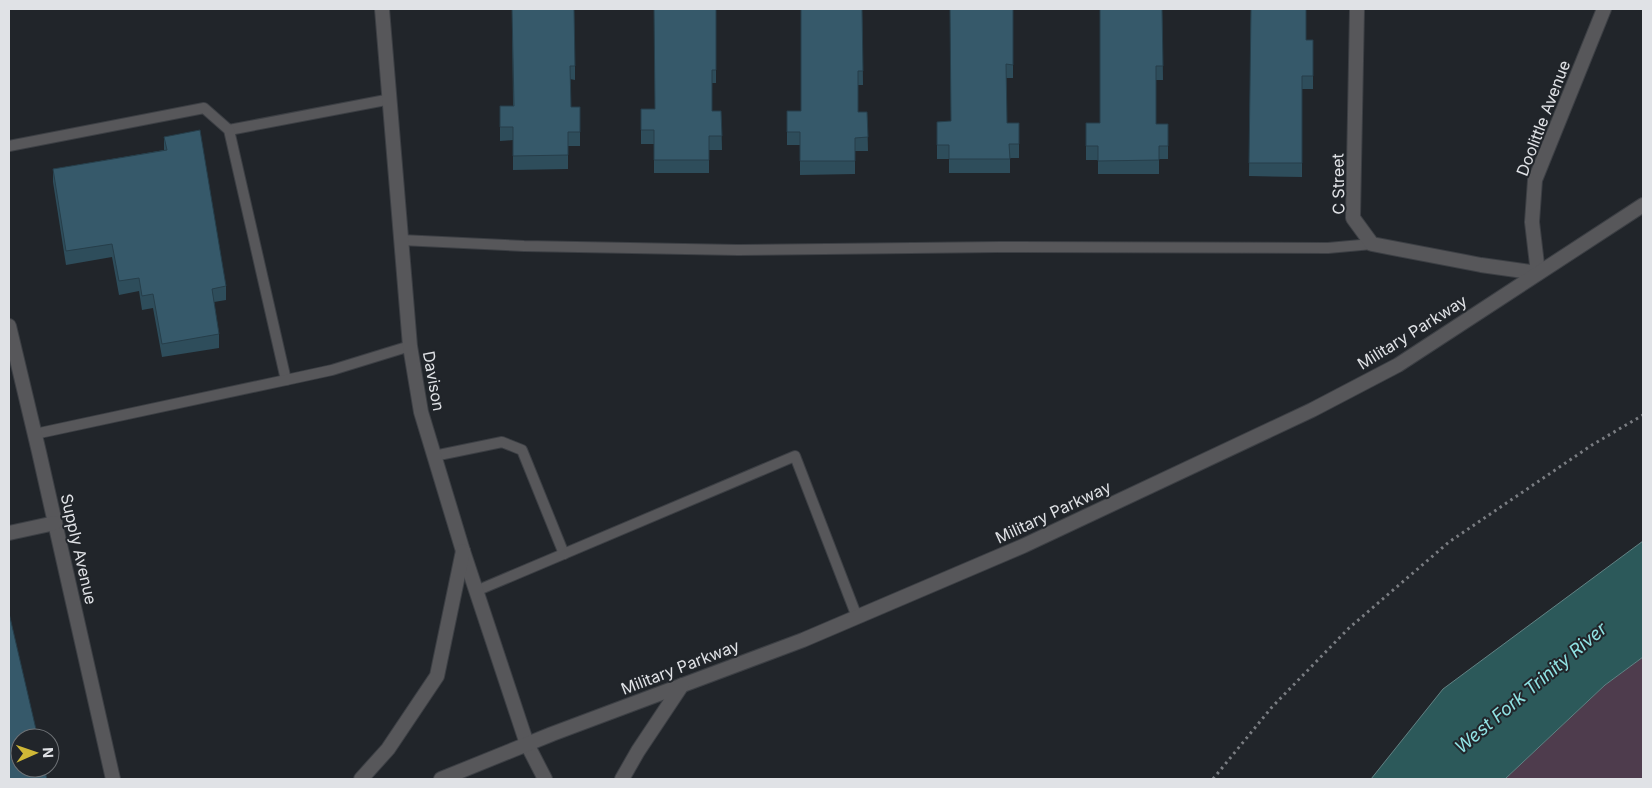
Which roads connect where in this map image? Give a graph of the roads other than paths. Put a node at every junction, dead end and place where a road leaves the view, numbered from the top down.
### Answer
1 (382, 9) edge
2 (1357, 9) edge
3 (1604, 9) edge
4 (391, 99) junction
5 (229, 130) junction
6 (9, 146) edge
7 (1643, 206) edge
8 (401, 240) junction
9 (1372, 244) junction
10 (1538, 273) junction
11 (9, 326) edge
12 (410, 346) junction
13 (286, 380) junction
14 (35, 434) junction
15 (434, 456) junction
16 (55, 523) junction
17 (9, 533) edge
18 (463, 551) junction
19 (564, 554) junction
20 (476, 591) junction
21 (857, 617) junction
22 (682, 686) junction
23 (527, 744) junction
24 (113, 779) edge
25 (361, 779) edge
26 (441, 779) edge
27 (537, 779) edge
28 (544, 779) edge
29 (622, 779) edge

1 - 4 street, Davison
2 - 9 street, C Street
3 - 10 street, Doolittle Avenue
4 - 5 lane
4 - 8 street, Davison
5 - 6 lane
5 - 13 lane
7 - 10 street, Military Parkway
8 - 9 lane
8 - 12 street, Davison
9 - 10 street
10 - 21 street, Military Parkway
11 - 14 street, Supply Avenue
12 - 13 lane
12 - 15 street, Davison
13 - 14 lane
14 - 16 street, Supply Avenue
15 - 18 street, Davison
15 - 19 lane
16 - 17 street
16 - 24 street, Supply Avenue
18 - 20 street, Davison
18 - 25 street
19 - 20 lane
19 - 21 lane
20 - 23 street, Davison
21 - 22 street, Military Parkway
22 - 23 street, Military Parkway
22 - 29 street
23 - 26 street, Military Parkway
23 - 27 street, Davison
23 - 28 street, Davison

